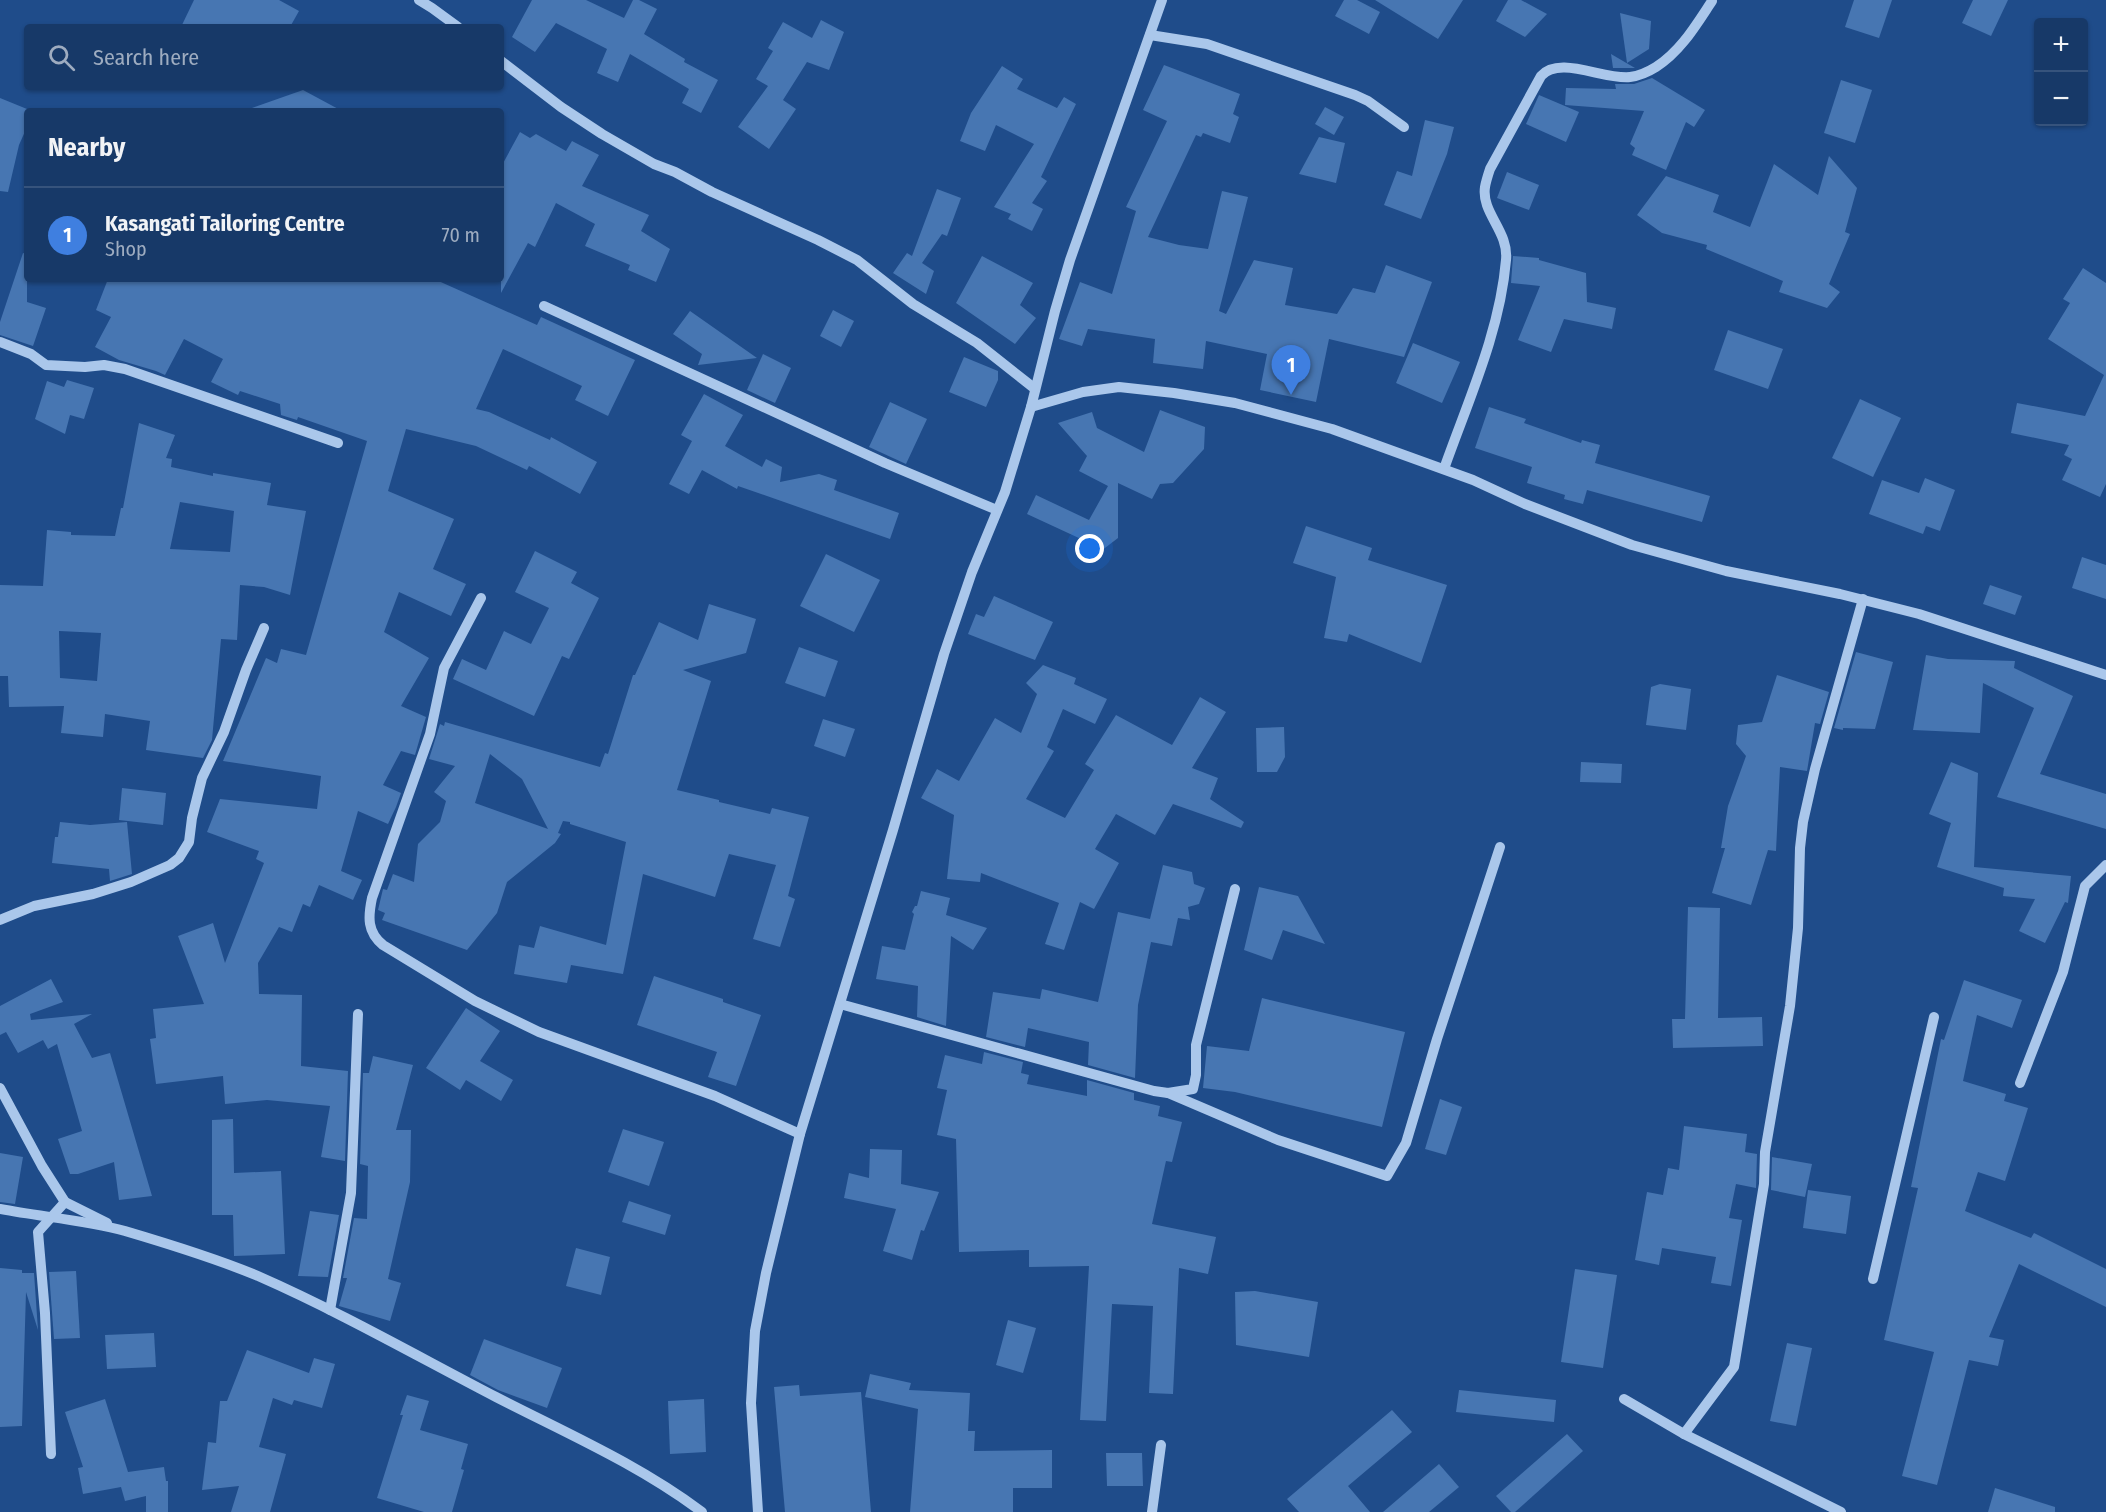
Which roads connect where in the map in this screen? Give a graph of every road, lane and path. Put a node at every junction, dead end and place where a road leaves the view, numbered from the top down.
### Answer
1 (419, 0) edge
2 (1162, 0) edge
3 (1712, 1) edge
4 (454, 24) edge
5 (1150, 35) junction
6 (504, 63) edge
7 (1404, 128) dead end
8 (544, 306) dead end
9 (0, 342) edge
10 (1034, 388) junction
11 (1031, 407) junction
12 (338, 443) dead end
13 (1444, 469) junction
14 (997, 510) junction
15 (481, 598) dead end
16 (1863, 599) junction
17 (264, 628) dead end
18 (2106, 675) edge
19 (1500, 847) dead end
20 (2106, 865) edge
21 (1235, 889) dead end
22 (0, 920) edge
23 (840, 1004) junction
24 (358, 1014) dead end
25 (1934, 1017) dead end
26 (2020, 1083) dead end
27 (0, 1088) edge
28 (1168, 1093) junction
29 (800, 1134) junction
30 (65, 1202) junction
31 (0, 1209) edge
32 (54, 1216) junction
33 (124, 1231) junction
34 (1873, 1279) dead end
35 (330, 1310) junction
36 (1624, 1399) dead end
37 (1684, 1434) junction
38 (1161, 1445) dead end
39 (51, 1454) dead end
40 (702, 1512) edge
41 (758, 1512) edge
42 (1152, 1512) edge
43 (1841, 1512) edge

1 - 4 street
2 - 5 street
3 - 13 street
5 - 7 street
5 - 10 street
6 - 10 street
8 - 14 street
9 - 12 street
10 - 11 street
11 - 13 street
11 - 14 street
13 - 16 street
14 - 23 street
15 - 29 street
16 - 18 street
16 - 37 street
17 - 22 street
19 - 28 street
20 - 26 street
21 - 28 street
23 - 28 street
23 - 29 street
24 - 35 street
25 - 34 street
27 - 30 street
29 - 41 street
30 - 32 street
30 - 33 street
31 - 32 street
32 - 33 street
32 - 39 street
33 - 35 street
35 - 40 street
36 - 37 street
37 - 43 street
38 - 42 street

